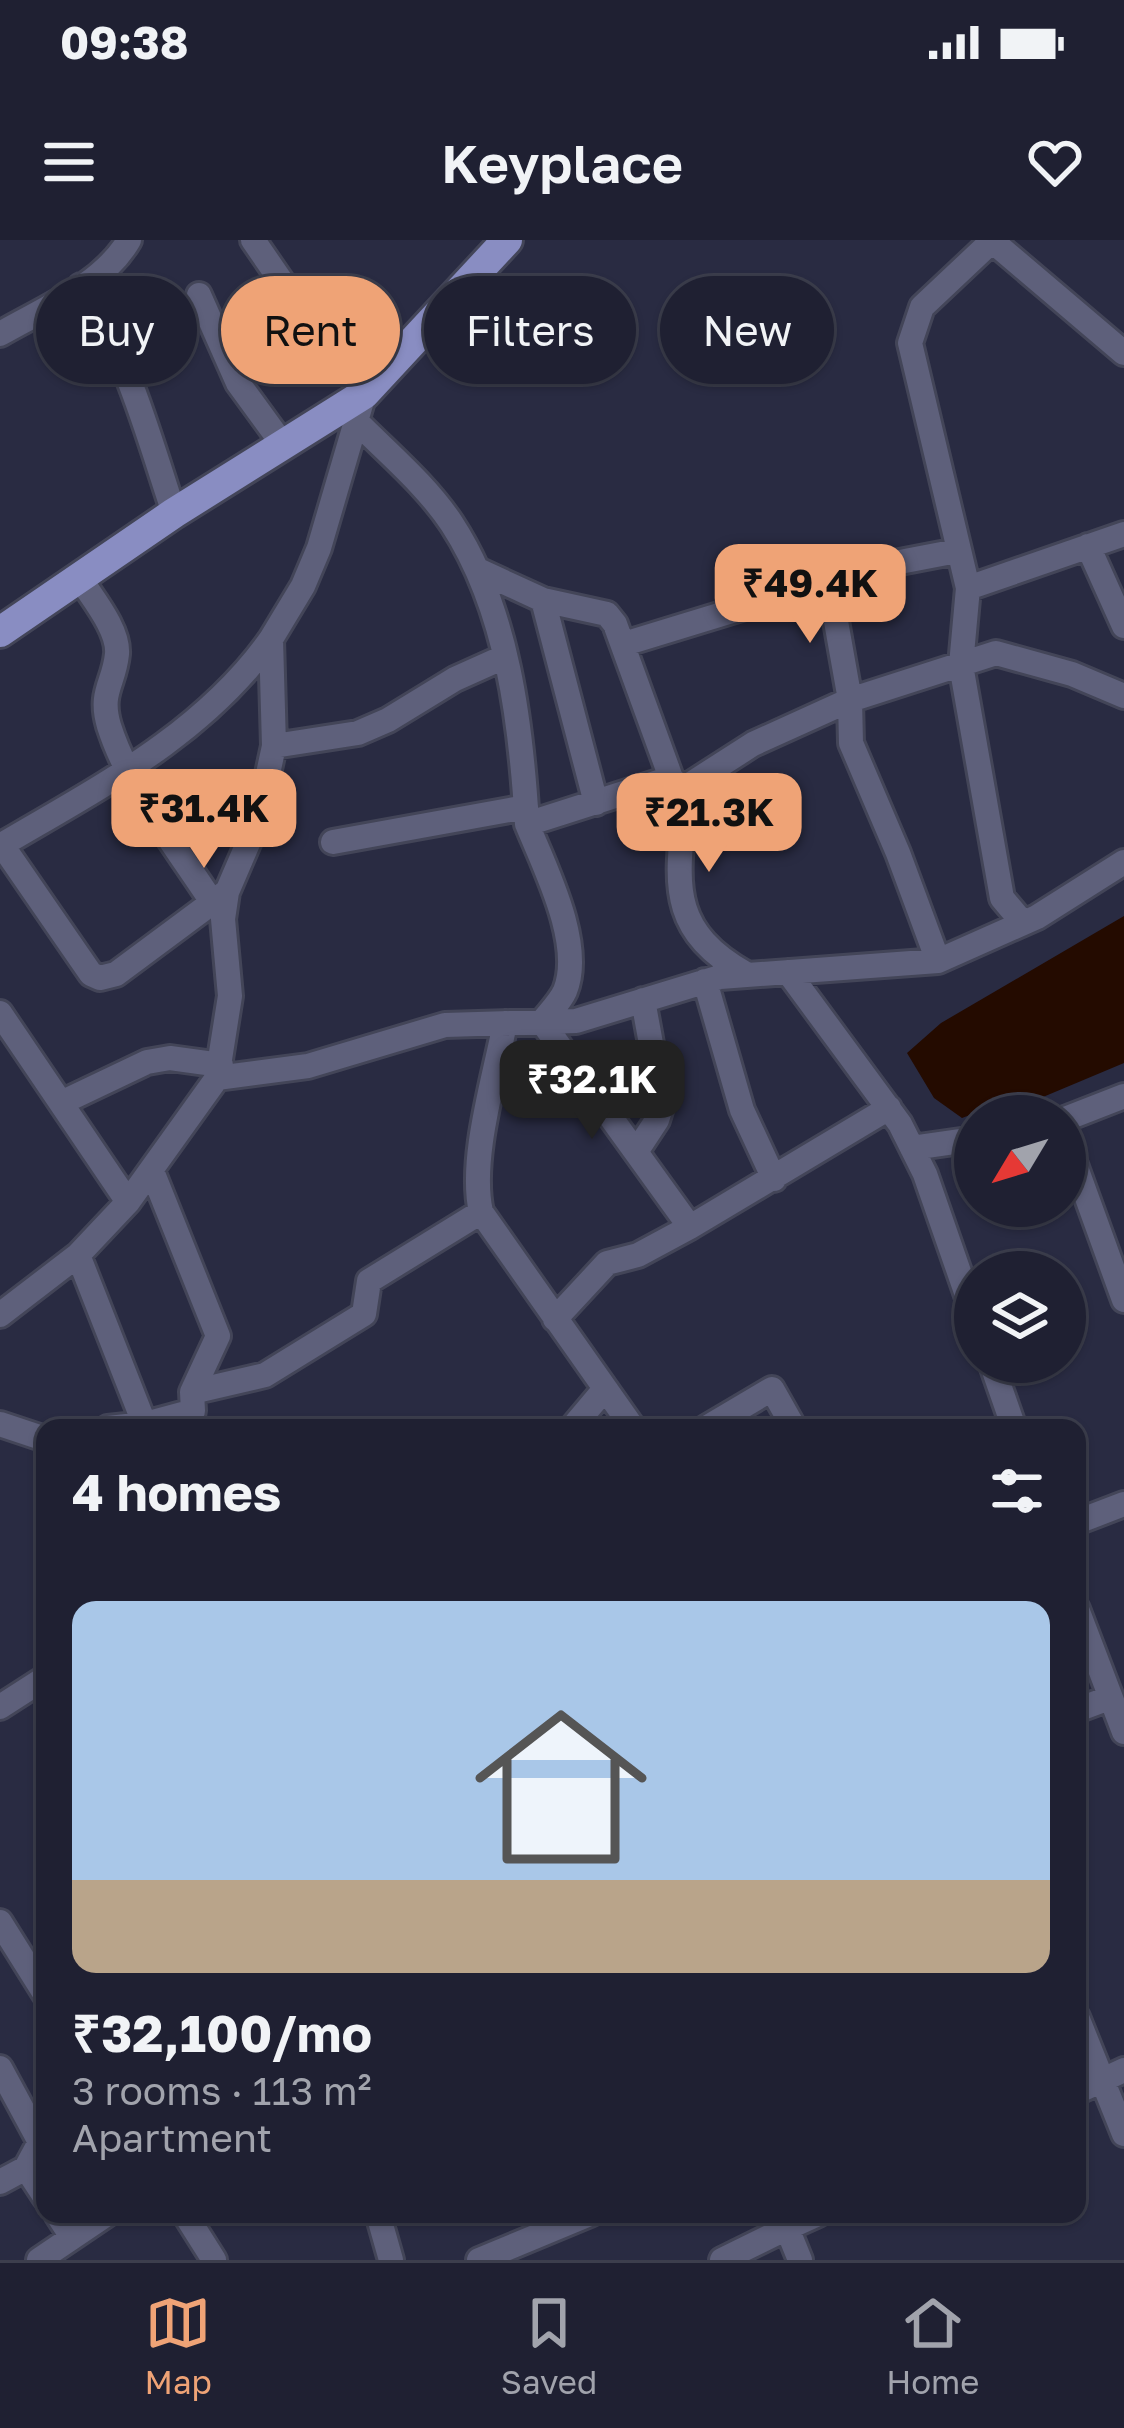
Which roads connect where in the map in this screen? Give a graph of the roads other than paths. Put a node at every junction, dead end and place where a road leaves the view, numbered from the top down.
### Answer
1 (129, 240) edge
2 (253, 240) edge
3 (507, 240) edge
4 (992, 240) edge
5 (94, 276) edge
6 (199, 295) dead end
7 (36, 313) edge
8 (0, 334) edge
9 (1124, 353) edge
10 (132, 384) edge
11 (365, 401) junction
12 (284, 446) junction
13 (174, 513) junction
14 (1124, 534) edge
15 (1088, 546) junction
16 (957, 551) junction
17 (480, 571) junction
18 (81, 580) junction
19 (829, 582) junction
20 (968, 587) junction
21 (543, 600) junction
22 (1124, 626) edge
23 (0, 632) edge
24 (271, 639) junction
25 (624, 644) junction
26 (504, 658) junction
27 (961, 665) junction
28 (1124, 696) edge
29 (850, 700) junction
30 (274, 746) junction
31 (128, 771) junction
32 (677, 783) junction
33 (596, 803) junction
34 (527, 816) junction
35 (333, 842) dead end
36 (1, 846) edge
37 (1124, 862) edge
38 (219, 897) junction
39 (1023, 923) junction
40 (938, 961) junction
41 (788, 972) junction
42 (748, 975) junction
43 (705, 981) junction
44 (643, 1000) junction
45 (0, 1013) edge
46 (542, 1022) junction
47 (505, 1023) junction
48 (219, 1071) junction
49 (63, 1102) junction
50 (1121, 1104) edge
51 (889, 1108) junction
52 (1086, 1113) edge
53 (954, 1142) edge
54 (912, 1148) junction
55 (636, 1152) junction
56 (152, 1171) junction
57 (774, 1179) junction
58 (1086, 1195) edge
59 (128, 1202) junction
60 (481, 1212) junction
61 (690, 1227) junction
62 (78, 1255) junction
63 (954, 1261) edge
64 (1124, 1300) edge
65 (0, 1315) edge
66 (555, 1319) junction
67 (998, 1383) edge
68 (604, 1390) junction
69 (190, 1411) edge
70 (143, 1419) edge
71 (580, 1419) edge
72 (626, 1419) edge
73 (721, 1419) edge
74 (789, 1419) edge
75 (1011, 1419) edge
76 (0, 1424) edge
77 (36, 1435) edge
78 (1124, 1504) edge
79 (1086, 1519) edge
80 (1086, 1634) edge
81 (36, 1684) edge
82 (1109, 1698) junction
83 (0, 1707) edge
84 (1086, 1707) edge
85 (1124, 1732) edge
86 (0, 1922) edge
87 (36, 1980) edge
88 (1086, 2031) edge
89 (0, 2068) edge
90 (1114, 2074) edge
91 (1086, 2088) edge
92 (36, 2134) edge
93 (1124, 2134) edge
94 (36, 2149) edge
95 (26, 2168) junction
96 (0, 2182) edge
97 (36, 2183) edge
98 (97, 2223) edge
99 (191, 2223) edge
100 (381, 2223) edge
101 (568, 2223) edge
102 (780, 2223) edge
103 (784, 2223) edge
104 (74, 2246) edge
105 (39, 2260) edge
106 (214, 2260) edge
107 (391, 2260) edge
108 (479, 2260) edge
109 (722, 2260) edge
110 (800, 2260) edge

1 - 5 street
2 - 11 street
3 - 11 main road
4 - 9 street
4 - 16 street
6 - 12 street
7 - 8 street
10 - 13 street
11 - 12 main road
11 - 17 street
11 - 24 street
12 - 13 main road
13 - 18 main road
14 - 15 street
15 - 20 street
15 - 22 street
16 - 19 street
16 - 20 street
17 - 21 street
17 - 26 street
18 - 23 main road
18 - 31 street
19 - 25 street
19 - 29 street
20 - 27 street
21 - 25 street
21 - 33 street
24 - 30 street
24 - 31 street
25 - 32 street
26 - 30 street
26 - 34 street
27 - 28 street
27 - 29 street
27 - 39 street
29 - 32 street
29 - 40 street
30 - 38 street
31 - 36 street
31 - 38 street
32 - 33 street
32 - 42 street
33 - 34 street
34 - 35 street
34 - 46 street
36 - 38 street
37 - 39 street
38 - 48 street
39 - 40 street
40 - 41 street
41 - 42 street
41 - 51 street
42 - 43 street
43 - 44 street
43 - 57 street
44 - 46 street
44 - 55 street
45 - 49 street
46 - 47 street
46 - 55 street
47 - 48 street
47 - 60 street
48 - 49 street
48 - 56 street
49 - 59 street
50 - 52 street
51 - 54 street
51 - 57 street
53 - 54 street
54 - 63 street
55 - 61 street
56 - 59 street
56 - 69 street
57 - 61 street
58 - 64 street
59 - 62 street
60 - 66 street
60 - 69 street
61 - 66 street
62 - 65 street
62 - 70 street
66 - 68 street
67 - 75 street
68 - 71 street
68 - 72 street
73 - 74 street
76 - 77 street
78 - 79 street
80 - 82 street
81 - 83 street
82 - 84 street
82 - 85 street
86 - 87 street
88 - 90 street
89 - 92 street
90 - 91 street
90 - 93 street
94 - 95 street
95 - 96 street
95 - 97 street
98 - 104 street
99 - 106 street
100 - 107 street
101 - 108 street
102 - 109 street
103 - 110 street
104 - 105 street

